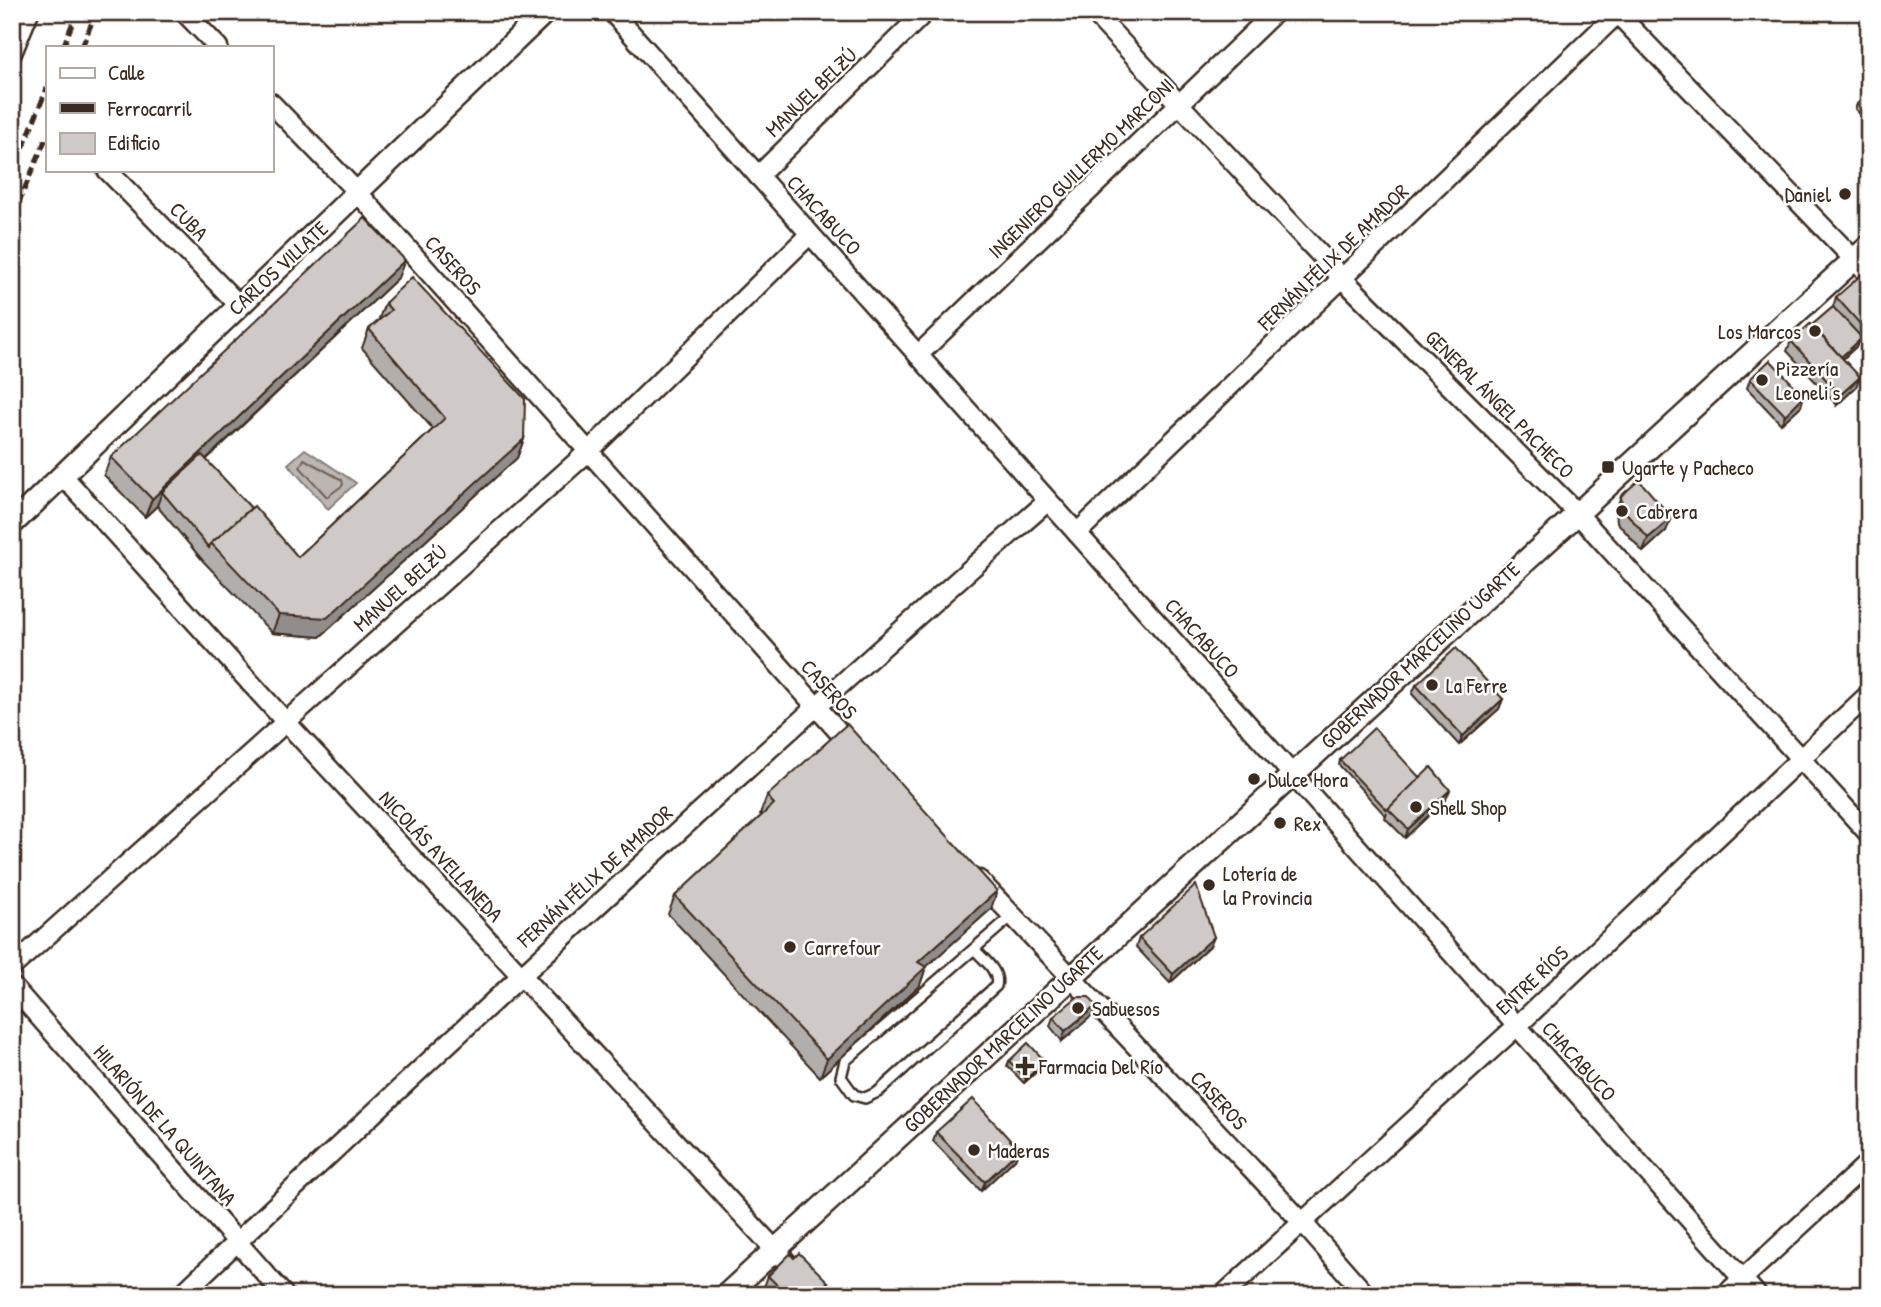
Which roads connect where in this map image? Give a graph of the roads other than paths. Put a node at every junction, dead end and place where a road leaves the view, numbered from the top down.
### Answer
1 (29, 12) edge
2 (545, 12) edge
3 (612, 12) edge
4 (925, 12) edge
5 (1093, 12) edge
6 (1275, 12) edge
7 (1617, 13) edge
8 (190, 14) edge
9 (217, 46) edge
10 (12, 52) edge
11 (273, 105) edge
12 (1180, 105) junction
13 (109, 172) edge
14 (758, 176) junction
15 (359, 194) junction
16 (810, 234) junction
17 (1864, 260) edge
18 (1343, 279) junction
19 (238, 304) junction
20 (918, 355) junction
21 (590, 450) junction
22 (63, 476) junction
23 (1048, 501) junction
24 (1576, 512) junction
25 (12, 524) edge
26 (1077, 533) junction
27 (1869, 694) edge
28 (813, 706) junction
29 (285, 721) junction
30 (1800, 759) junction
31 (870, 766) edge
32 (1292, 774) junction
33 (1869, 834) edge
34 (966, 866) edge
35 (1013, 915) junction
36 (974, 948) junction
37 (12, 967) edge
38 (519, 975) junction
39 (1071, 976) junction
40 (12, 986) edge
41 (1517, 1026) junction
42 (1869, 1162) edge
43 (1303, 1222) junction
44 (237, 1242) junction
45 (775, 1250) junction
46 (1743, 1278) junction
47 (181, 1295) edge
48 (284, 1295) edge
49 (726, 1295) edge
50 (817, 1295) edge
51 (1223, 1295) edge
52 (1366, 1295) edge
53 (1725, 1295) edge
54 (1757, 1295) edge

1 - 10 street
2 - 15 street, CARLOS VILLATE
3 - 14 street, CHACABUCO
4 - 14 street, MANUEL BELZÚ
5 - 12 street, GENERAL ÁNGEL PACHECO
6 - 12 street, INGENIERO GUILLERMO MARCONI
7 - 17 street
7 - 18 street, FERNÁN FÉLIX DE AMADOR
8 - 9 street
11 - 15 street, CASEROS
12 - 18 street, GENERAL ÁNGEL PACHECO
12 - 20 street, INGENIERO GUILLERMO MARCONI
13 - 19 street, CUBA
14 - 16 street, CHACABUCO
15 - 19 street, CARLOS VILLATE
15 - 21 street, CASEROS
16 - 20 street, CHACABUCO
16 - 21 street, MANUEL BELZÚ
17 - 24 street, GOBERNADOR MARCELINO UGARTE
18 - 24 street, GENERAL ÁNGEL PACHECO
18 - 26 street, FERNÁN FÉLIX DE AMADOR
19 - 22 street, CARLOS VILLATE
20 - 23 street, CHACABUCO
21 - 28 street, CASEROS
21 - 29 street, MANUEL BELZÚ
22 - 25 street, CARLOS VILLATE
22 - 29 street, NICOLÁS AVELLANEDA
23 - 26 street, CHACABUCO
23 - 28 street, FERNÁN FÉLIX DE AMADOR
24 - 30 street, GENERAL ÁNGEL PACHECO
24 - 32 street, GOBERNADOR MARCELINO UGARTE
26 - 32 street, CHACABUCO
27 - 30 street, ENTRE RÍOS
28 - 31 street, CASEROS
28 - 38 street, FERNÁN FÉLIX DE AMADOR
29 - 37 street, MANUEL BELZÚ
29 - 38 street, NICOLÁS AVELLANEDA
30 - 33 street, GENERAL ÁNGEL PACHECO
30 - 41 street, ENTRE RÍOS
32 - 39 street, GOBERNADOR MARCELINO UGARTE
32 - 41 street, CHACABUCO
34 - 35 street, CASEROS
35 - 36 lane
35 - 39 street, CASEROS
36 - 36 lane
38 - 44 street, FERNÁN FÉLIX DE AMADOR
38 - 45 street, NICOLÁS AVELLANEDA
39 - 43 street, CASEROS
39 - 45 street, GOBERNADOR MARCELINO UGARTE
40 - 44 street, HILARIÓN DE LA QUINTANA
41 - 43 street, ENTRE RÍOS
41 - 46 street, CHACABUCO
42 - 46 street
43 - 51 street, ENTRE RÍOS
43 - 52 street, CASEROS
44 - 47 street, FERNÁN FÉLIX DE AMADOR
44 - 48 street, HILARIÓN DE LA QUINTANA
45 - 49 street, GOBERNADOR MARCELINO UGARTE
45 - 50 street, NICOLÁS AVELLANEDA
46 - 53 street
46 - 54 street, CHACABUCO

